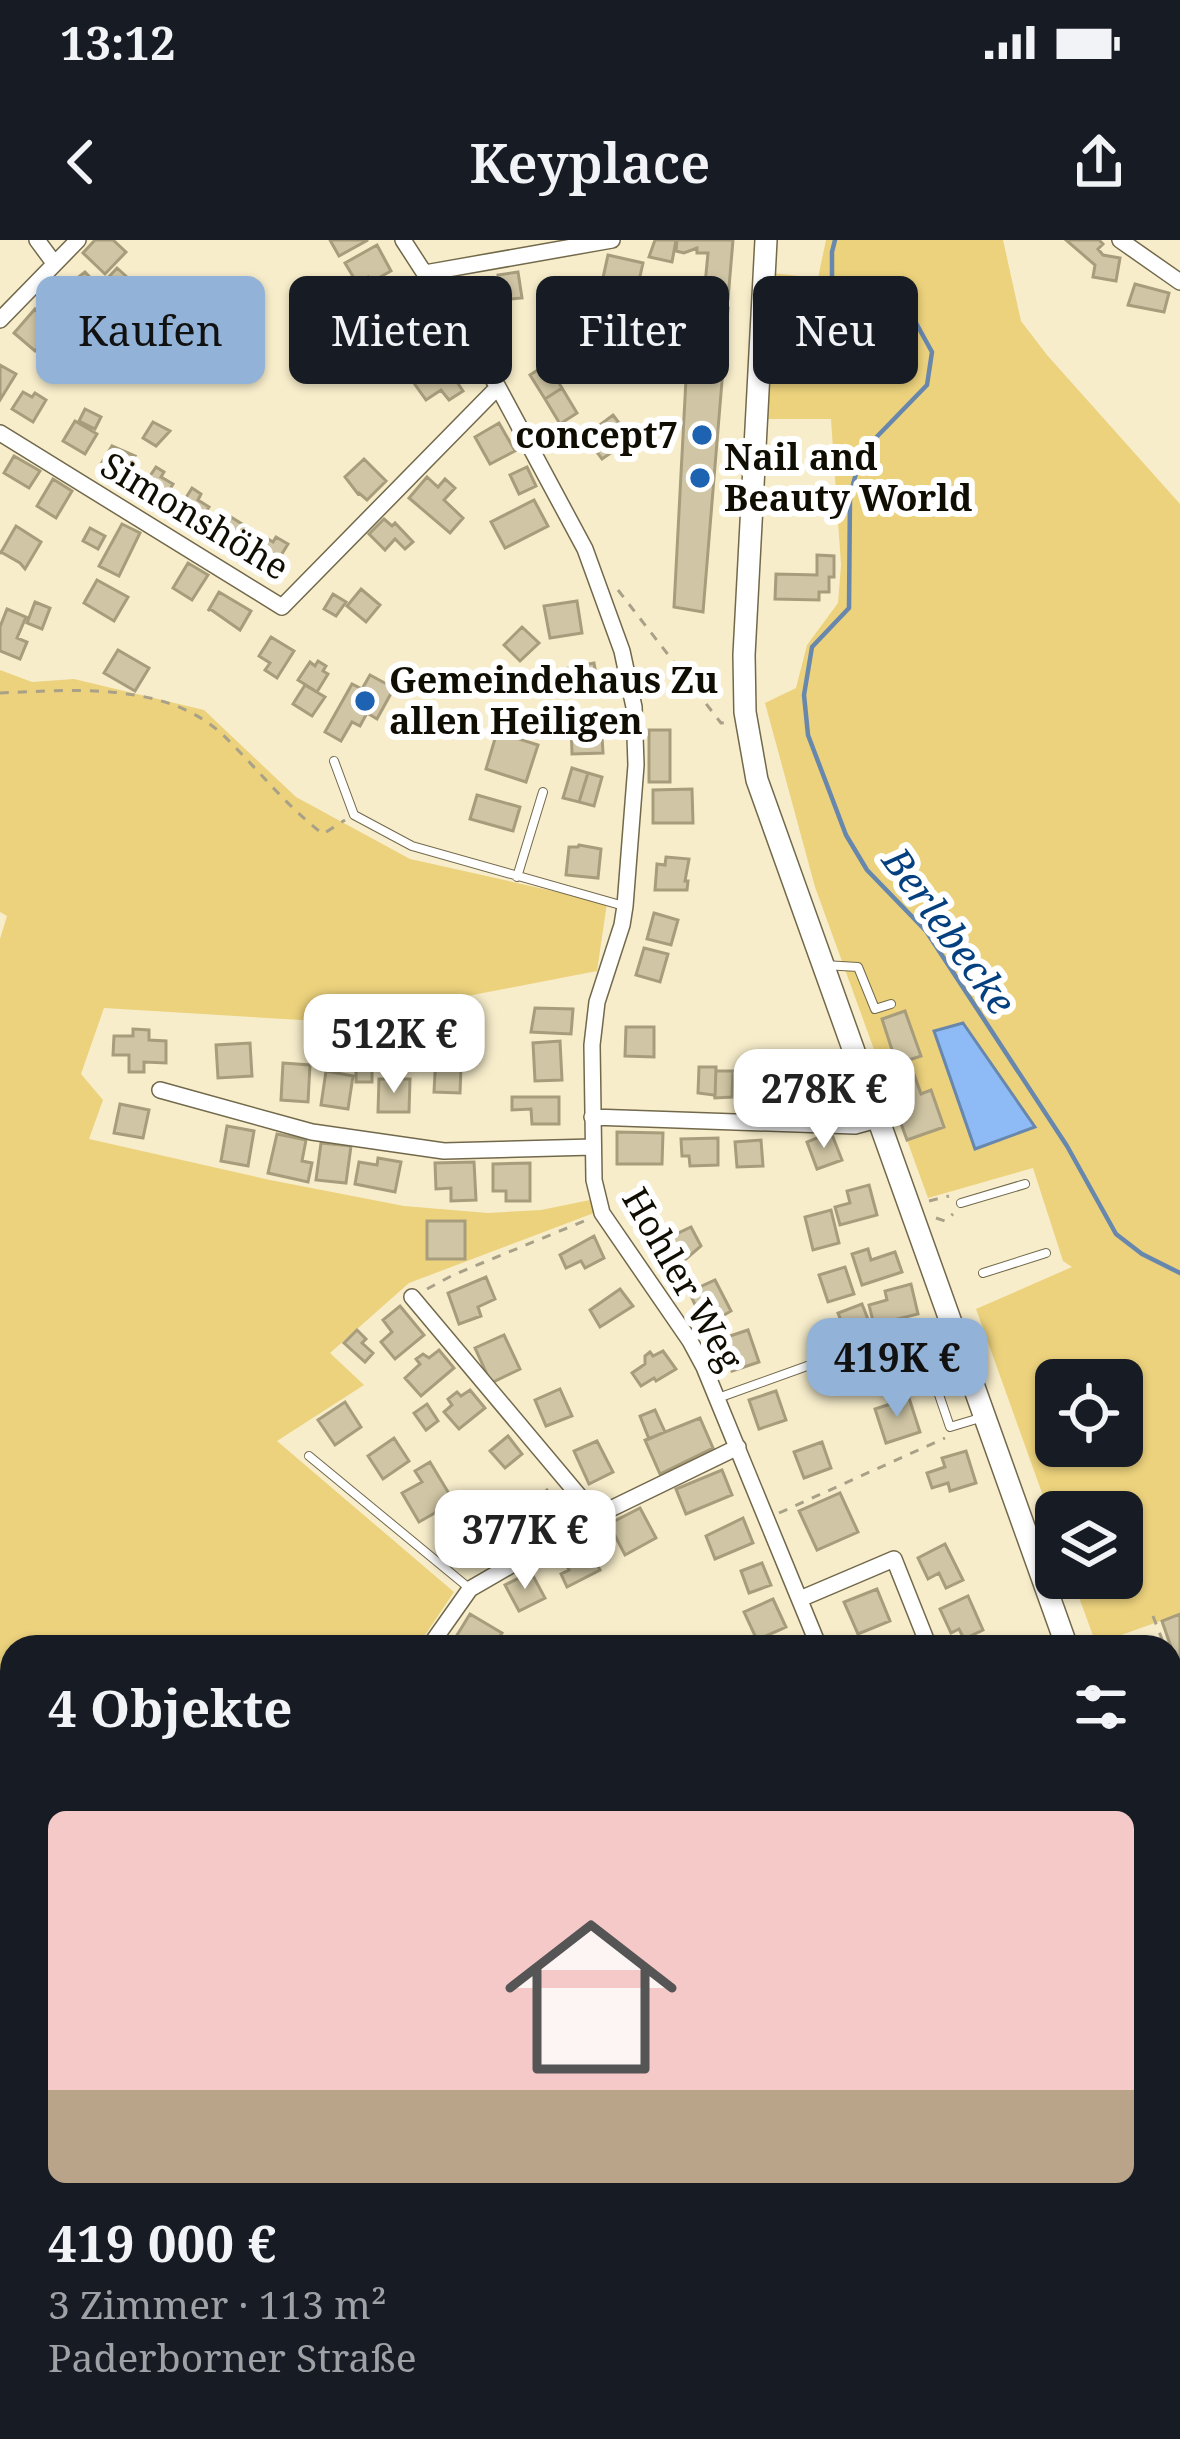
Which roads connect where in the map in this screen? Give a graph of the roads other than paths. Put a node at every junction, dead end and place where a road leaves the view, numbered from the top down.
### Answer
1 (37, 240) edge
2 (78, 240) edge
3 (403, 240) edge
4 (612, 240) edge
5 (766, 240) edge
6 (1120, 240) edge
7 (54, 263) junction
8 (424, 273) junction
9 (1180, 282) edge
10 (0, 320) edge
11 (498, 387) junction
12 (0, 434) edge
13 (334, 761) dead end
14 (543, 792) dead end
15 (517, 877) junction
16 (625, 906) junction
17 (823, 966) junction
18 (891, 1004) dead end
19 (160, 1090) dead end
20 (592, 1117) junction
21 (877, 1120) junction
22 (592, 1147) junction
23 (1025, 1184) dead end
24 (962, 1204) road end
25 (1046, 1253) dead end
26 (983, 1273) dead end
27 (412, 1297) road end
28 (835, 1356) dead end
29 (971, 1375) junction
30 (717, 1398) junction
31 (985, 1416) junction
32 (738, 1448) junction
33 (309, 1456) dead end
34 (596, 1516) junction
35 (470, 1589) junction
36 (800, 1599) junction
37 (437, 1635) edge
38 (814, 1635) edge
39 (923, 1635) edge
40 (1063, 1635) edge

1 - 7 street
2 - 7 street
3 - 8 street, Hohler Weg
4 - 8 street
5 - 17 main road
6 - 9 street
7 - 10 street
8 - 11 street, Hohler Weg
11 - 12 street, Simonshöhe
11 - 16 street, Hohler Weg
13 - 15 lane
14 - 15 lane
15 - 16 lane
16 - 20 street, Hohler Weg
17 - 18 lane
17 - 21 main road
19 - 22 street
20 - 21 street
20 - 22 street, Hohler Weg
21 - 29 main road
22 - 30 street, Hohler Weg
23 - 24 lane
25 - 26 lane
27 - 34 street
28 - 30 lane
29 - 31 main road
29 - 31 lane
30 - 32 street, Hohler Weg
31 - 40 main road
32 - 34 street
32 - 36 street, Hohler Weg
33 - 35 lane
34 - 35 street
35 - 37 street
36 - 38 street, Hohler Weg
36 - 39 street

